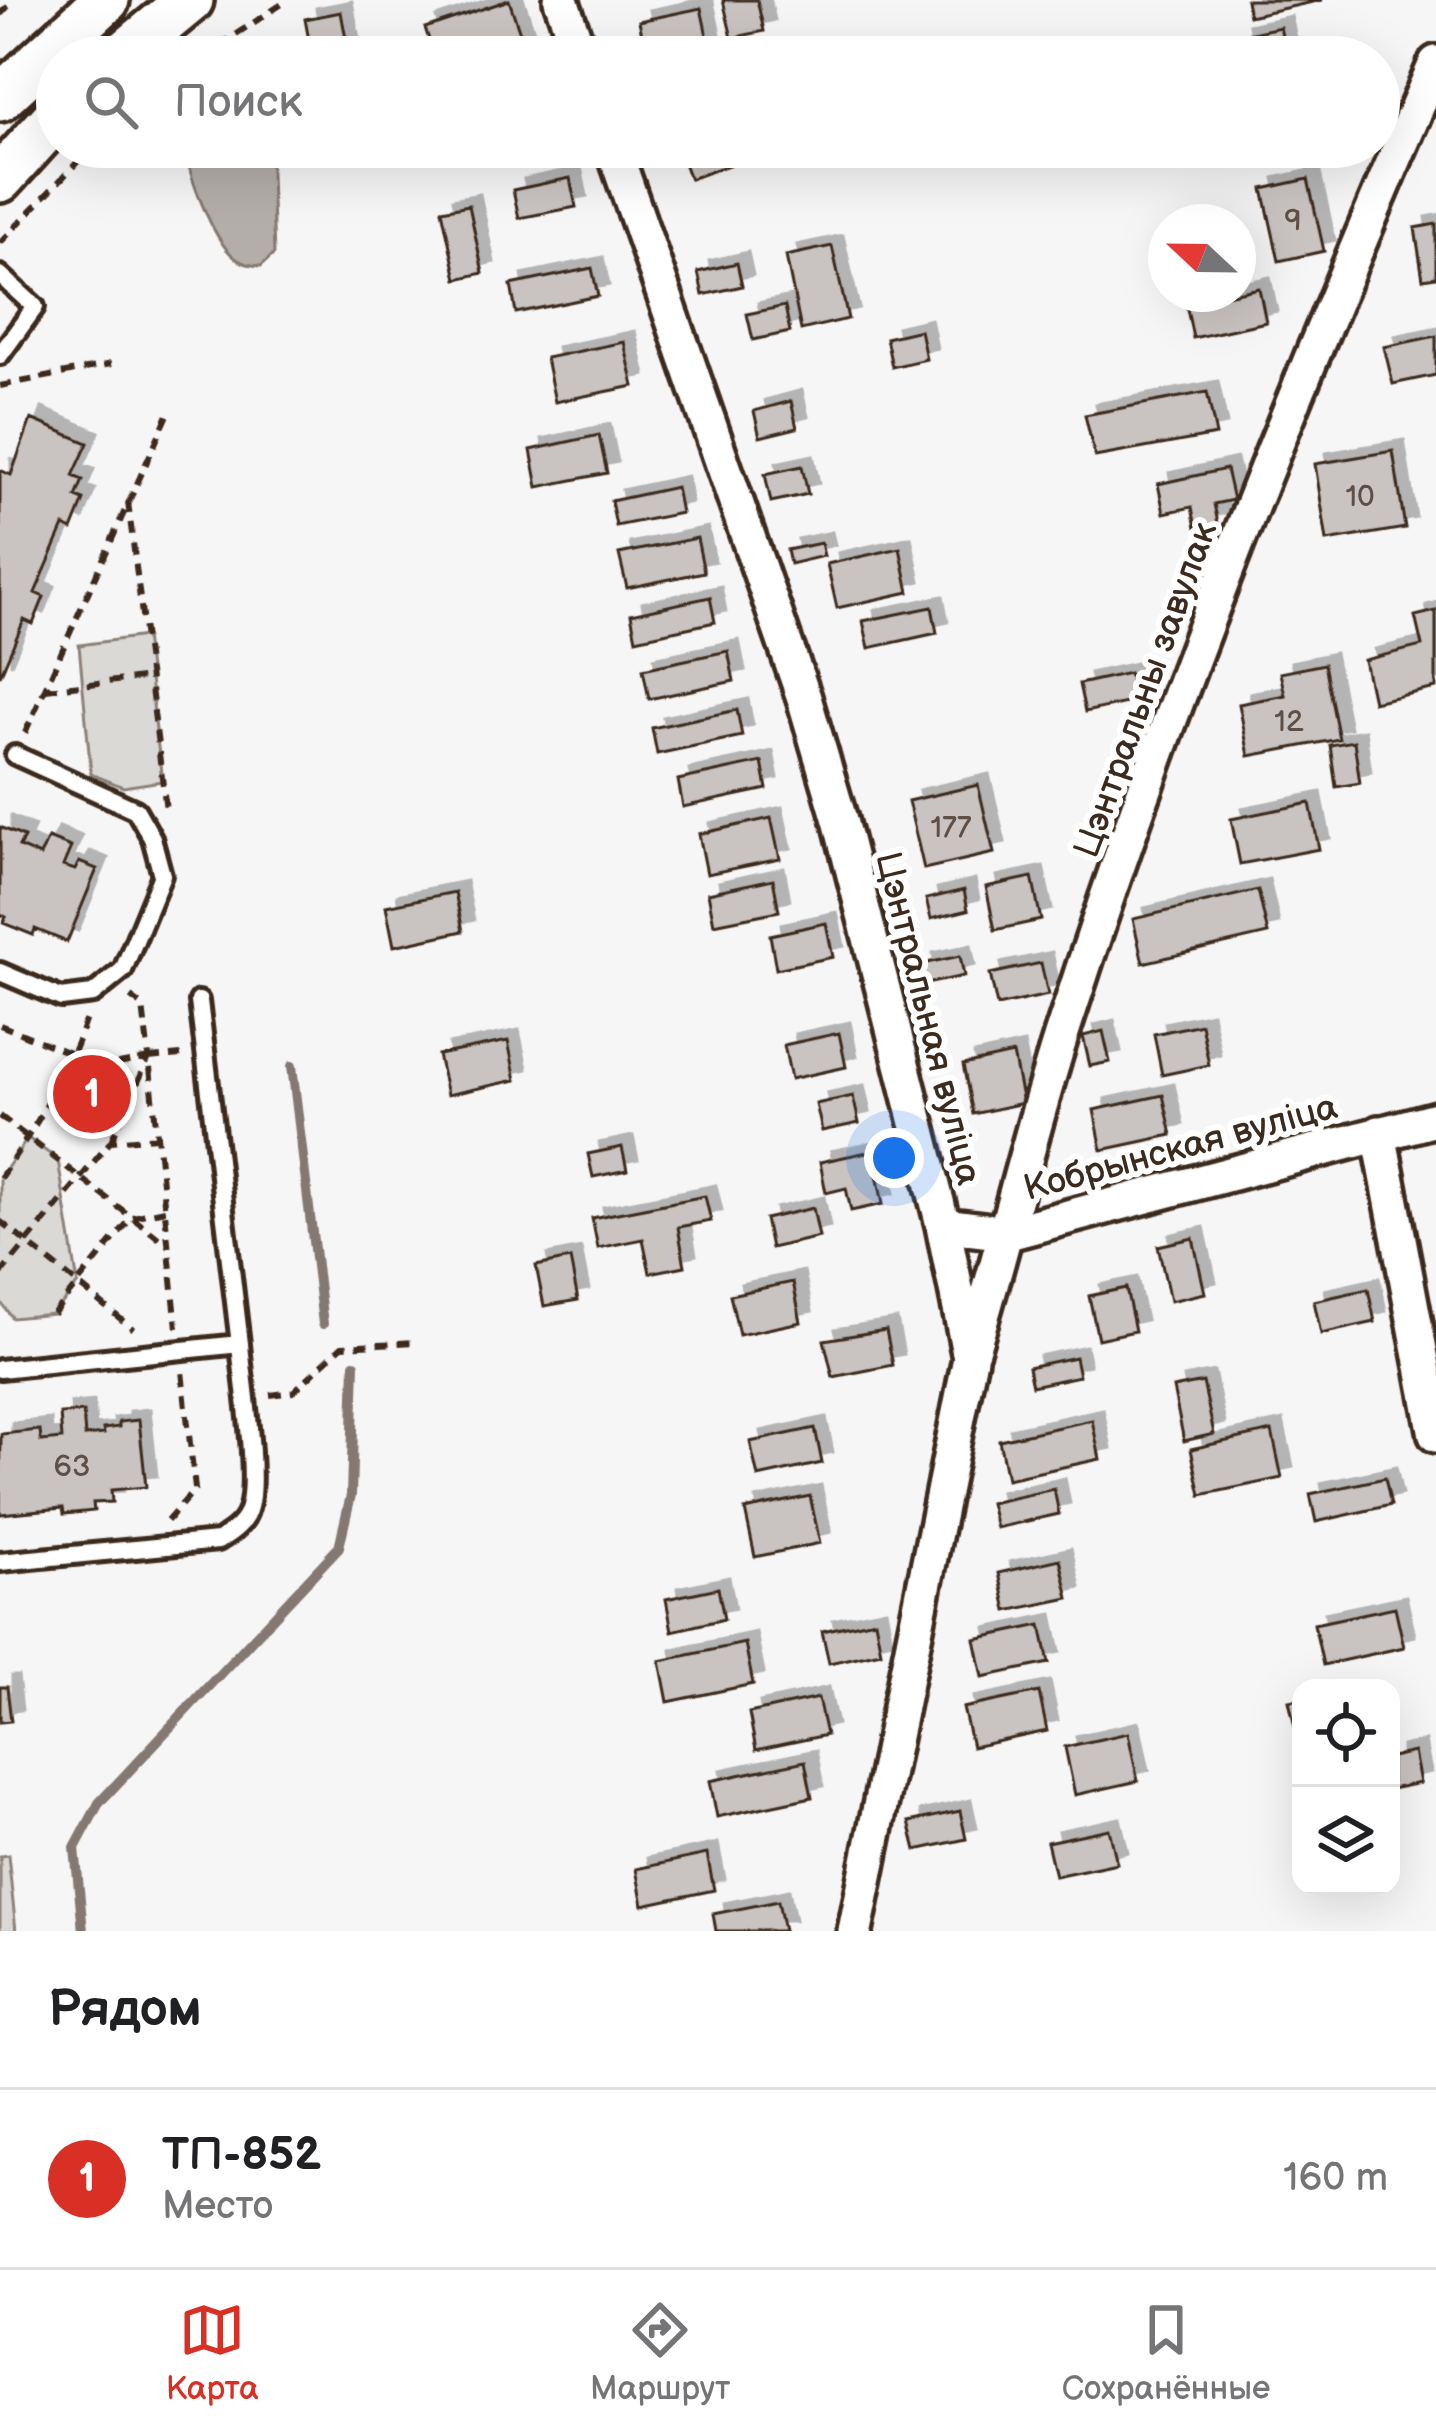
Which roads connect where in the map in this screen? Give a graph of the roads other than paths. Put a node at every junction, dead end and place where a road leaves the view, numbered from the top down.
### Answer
1 (106, 0) edge
2 (190, 0) edge
3 (561, 0) edge
4 (67, 36) edge
5 (146, 36) edge
6 (574, 36) edge
7 (1436, 63) edge
8 (36, 65) edge
9 (0, 98) edge
10 (36, 139) edge
11 (1400, 147) edge
12 (620, 168) edge
13 (1391, 168) edge
14 (0, 179) edge
15 (0, 275) edge
16 (0, 356) edge
17 (15, 755) road end
18 (0, 972) edge
19 (199, 1001) dead end
20 (1436, 1119) edge
21 (1379, 1133) junction
22 (943, 1225) junction
23 (1008, 1233) junction
24 (240, 1344) junction
25 (970, 1358) junction
26 (0, 1369) edge
27 (1436, 1435) edge
28 (0, 1562) edge
29 (855, 1931) edge

1 - 4 street
2 - 5 street
3 - 6 street
7 - 11 street, Цэнтральны завулак
8 - 9 street
10 - 14 street
12 - 22 street, Цэнтральная вуліца
13 - 23 street, Цэнтральны завулак
15 - 16 lane
17 - 18 lane
19 - 24 lane
20 - 21 street, Кобрынская вуліца
21 - 23 street, Кобрынская вуліца
21 - 27 street
22 - 23 street, Кобрынская вуліца
22 - 25 street, Цэнтральная вуліца
23 - 25 street, Цэнтральны завулак
24 - 26 lane
24 - 28 lane
25 - 29 street, Цэнтральная вуліца

